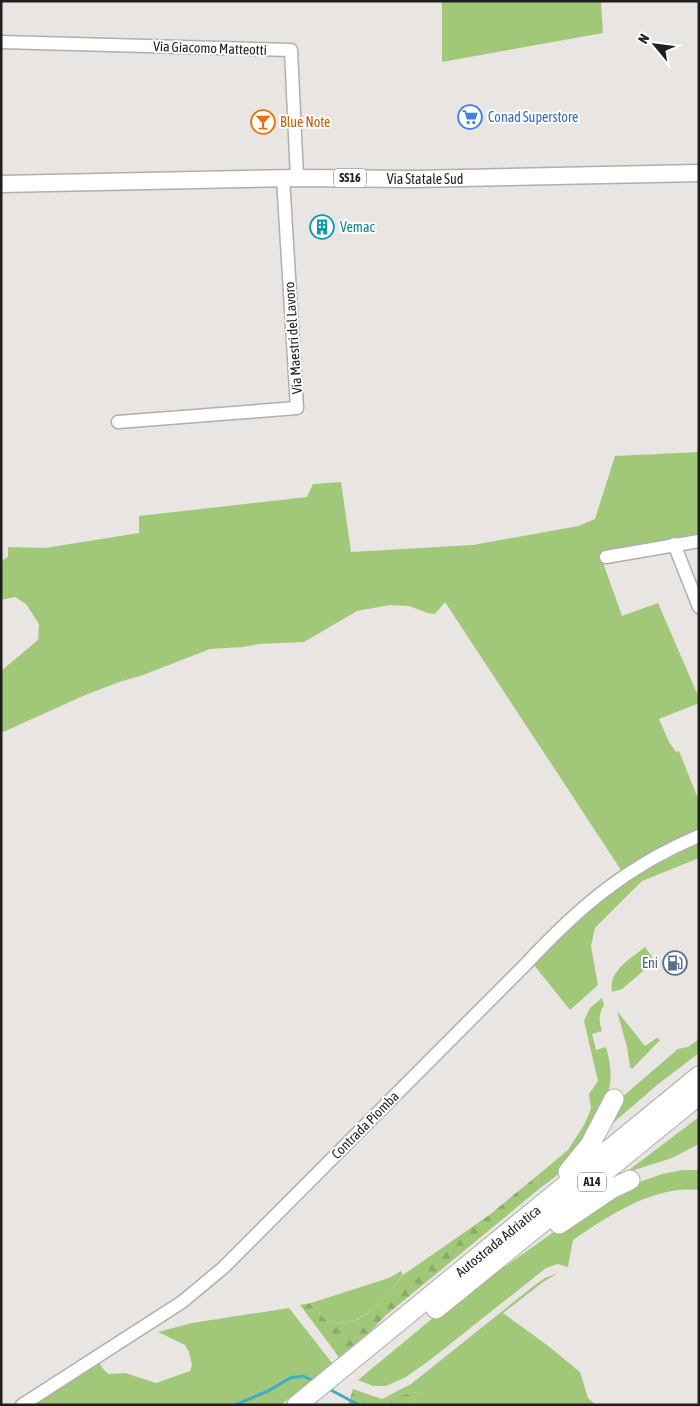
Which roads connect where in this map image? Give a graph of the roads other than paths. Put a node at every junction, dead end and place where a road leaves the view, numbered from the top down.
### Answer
1 (1, 42) edge
2 (699, 173) edge
3 (290, 178) junction
4 (1, 184) edge
5 (118, 422) dead end
6 (699, 541) edge
7 (674, 544) junction
8 (606, 557) dead end
9 (699, 607) edge
10 (699, 836) edge
11 (699, 1076) edge
12 (699, 1095) edge
13 (614, 1099) dead end
14 (630, 1180) dead end
15 (510, 1231) junction
16 (484, 1270) junction
17 (22, 1405) edge
18 (297, 1405) edge
19 (318, 1405) edge

1 - 3 street, Via Giacomo Matteotti
2 - 3 main road, Via Statale Sud / SS16
3 - 4 main road, Via Statale Sud / SS16
3 - 5 street, Via Maestri del Lavoro
6 - 7 street
7 - 8 street
7 - 9 street
10 - 17 street, Contrada Piomba
11 - 15 highway, Autostrada Adriatica / A14
12 - 16 highway, Autostrada Adriatica / A14
13 - 15 highway
14 - 16 highway
15 - 18 highway, Autostrada Adriatica / A14
16 - 19 highway, Autostrada Adriatica / A14

